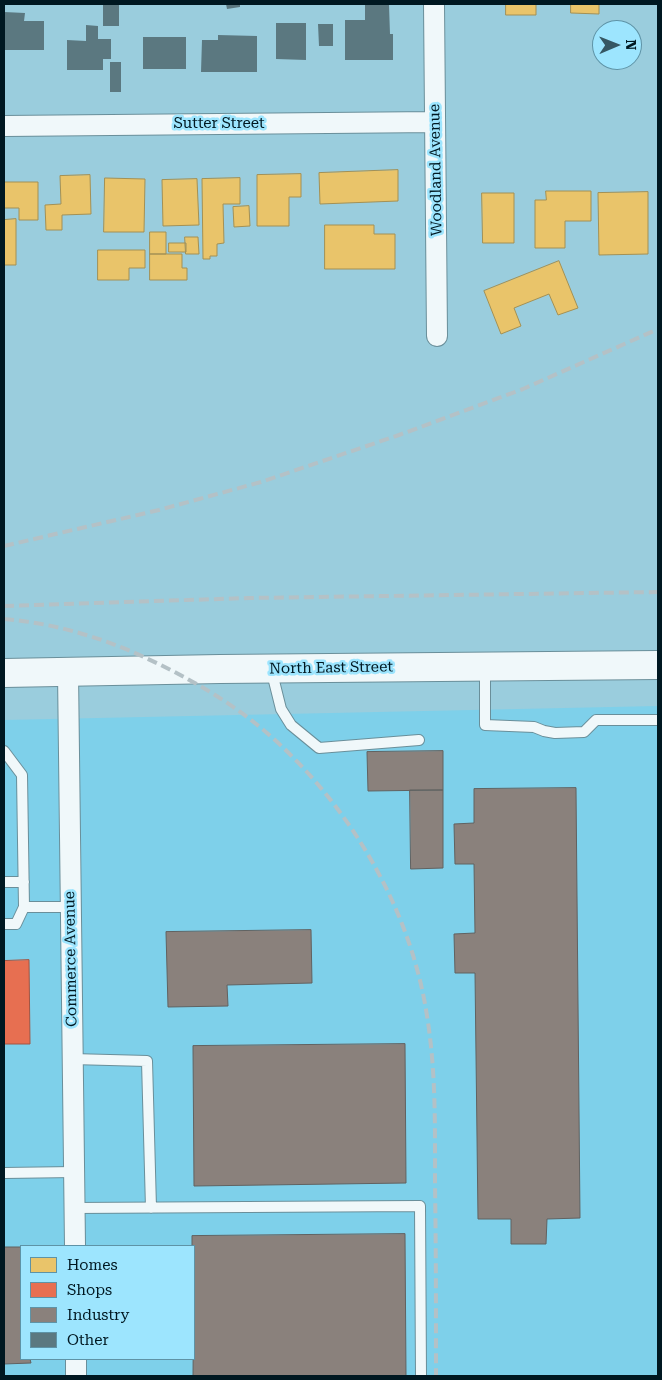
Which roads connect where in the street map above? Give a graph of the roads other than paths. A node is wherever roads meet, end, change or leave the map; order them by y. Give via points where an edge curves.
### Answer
1 (434, 4) edge
2 (435, 122) junction
3 (4, 126) edge
4 (437, 336) dead end
5 (658, 665) edge
6 (485, 666) junction
7 (271, 668) junction
8 (68, 672) junction
9 (4, 673) edge
10 (658, 675) edge
11 (658, 720) edge
12 (419, 740) dead end
13 (4, 751) edge
14 (4, 882) edge
15 (24, 882) junction
16 (24, 906) junction
17 (71, 907) junction
18 (4, 924) edge
19 (72, 1059) junction
20 (74, 1172) junction
21 (4, 1173) edge
22 (74, 1208) junction
23 (151, 1208) junction
24 (75, 1245) edge
25 (76, 1360) edge
26 (76, 1376) edge
27 (421, 1376) edge

1 - 2 street, Woodland Avenue
2 - 3 street, Sutter Street
2 - 4 street, Woodland Avenue
5 - 6 main road, North East Street
5 - 10 lane
6 - 7 main road, North East Street
6 - 11 lane via 486,725 534,727 555,733 584,732 596,720
7 - 8 main road, North East Street
7 - 12 lane via 281,709 291,725 319,748
8 - 9 main road, North East Street
8 - 17 street, Commerce Avenue
13 - 15 lane via 22,775
14 - 15 lane
15 - 16 lane
16 - 17 lane
16 - 18 lane via 16,924
17 - 19 street, Commerce Avenue
19 - 20 street, Commerce Avenue
19 - 23 lane via 147,1061
20 - 21 lane
20 - 22 street, Commerce Avenue
22 - 23 lane
22 - 24 street, Commerce Avenue
23 - 27 lane via 420,1206
25 - 26 street

